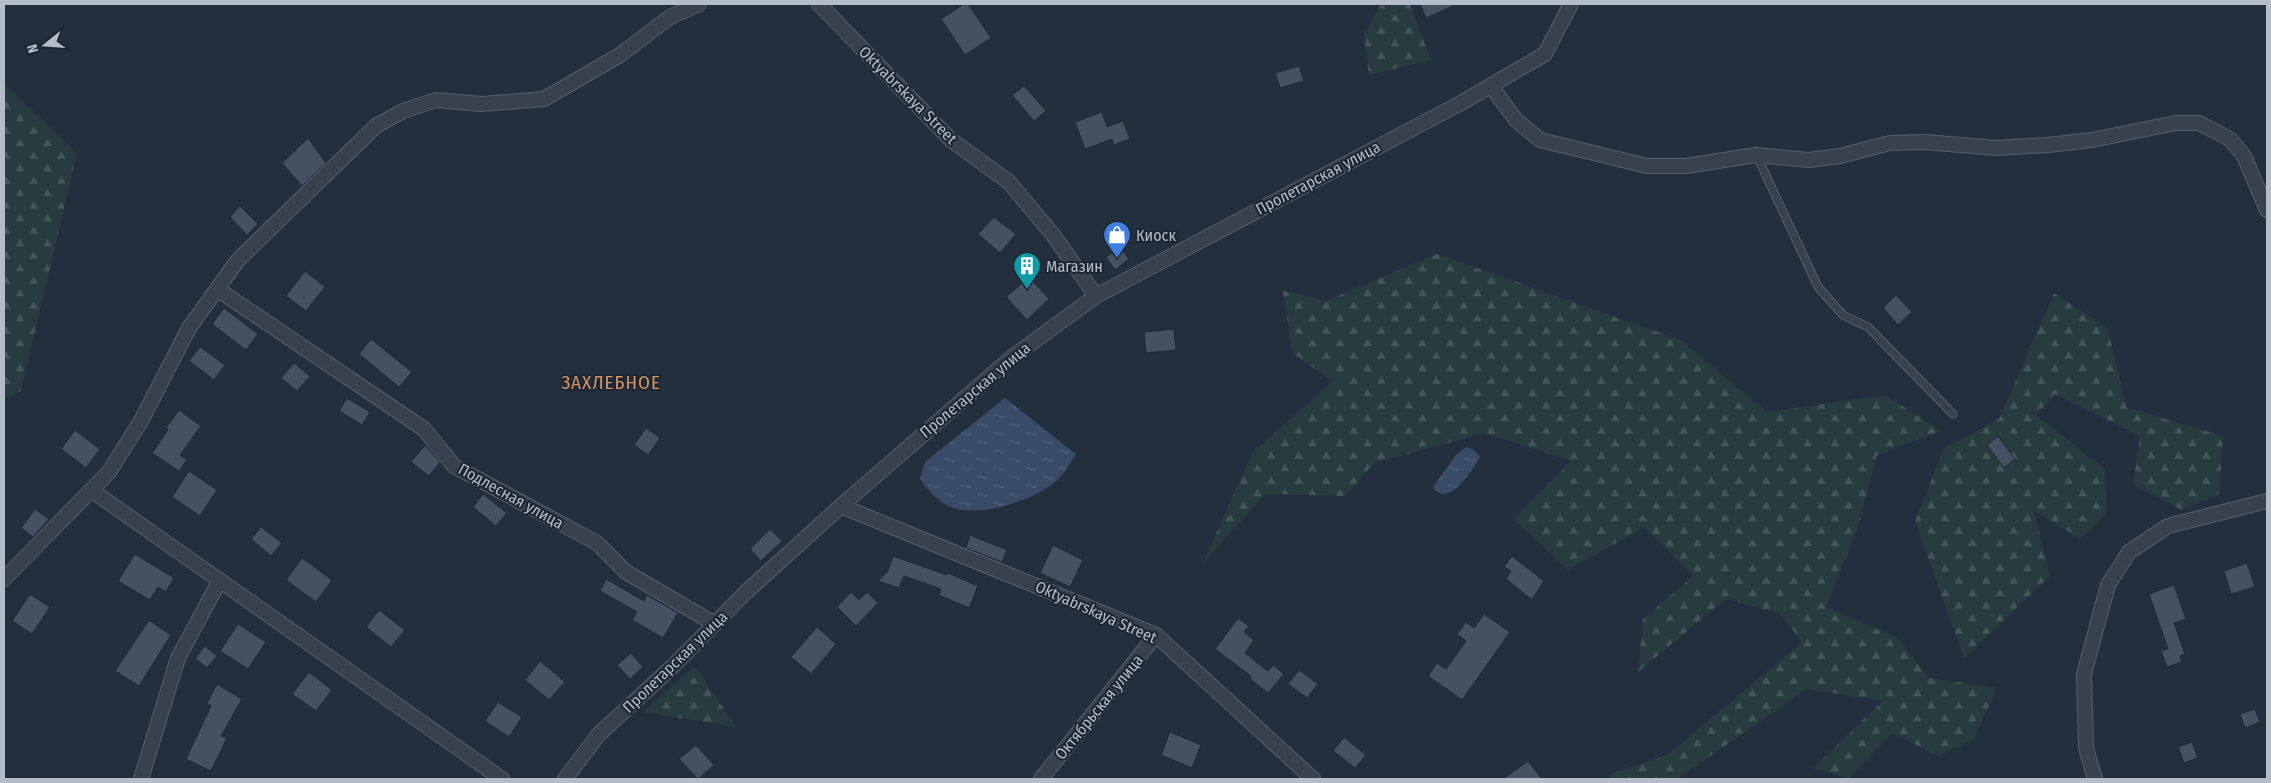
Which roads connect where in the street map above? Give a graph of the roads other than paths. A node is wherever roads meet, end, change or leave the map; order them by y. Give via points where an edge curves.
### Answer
1 (699, 4) edge
2 (819, 4) edge
3 (1571, 4) edge
4 (1490, 86) junction
5 (1756, 155) junction
6 (2267, 210) edge
7 (217, 289) junction
8 (1096, 296) junction
9 (1953, 414) dead end
10 (91, 490) junction
11 (2267, 501) edge
12 (841, 506) junction
13 (4, 580) edge
14 (220, 580) junction
15 (715, 624) junction
16 (1156, 635) junction
17 (141, 779) edge
18 (502, 779) edge
19 (565, 779) edge
20 (1041, 779) edge
21 (1313, 779) edge
22 (2095, 779) edge

1 - 7 street via 670,17 620,55 544,100 482,104 436,100 403,111 376,126 238,260
2 - 8 street, Oktyabrskaya Street via 950,140 1009,182 1054,236
3 - 4 street, Пролетарская улица via 1545,54
4 - 5 street via 1516,120 1540,140 1647,166 1686,166
4 - 8 street, Пролетарская улица
5 - 6 street via 1809,160 1890,143 1925,142 1996,148 2048,145 2092,140 2176,123 2199,123 2230,139 2244,156
5 - 9 lane via 1818,288 1843,315 1868,326
7 - 10 street via 189,328 141,422 109,472
7 - 15 street, Подлесная улица via 424,429 454,466 597,543 626,572
8 - 12 street, Пролетарская улица via 1011,358
10 - 13 street
10 - 14 street
11 - 22 street via 2168,526 2129,552 2108,585 2084,674 2086,748
12 - 15 street, Пролетарская улица
12 - 16 street, Oktyabrskaya Street
14 - 17 street via 178,658
14 - 18 street
15 - 19 street, Пролетарская улица via 600,734
16 - 20 street, Октябрьская улица
16 - 21 street, Oktyabrskaya Street

